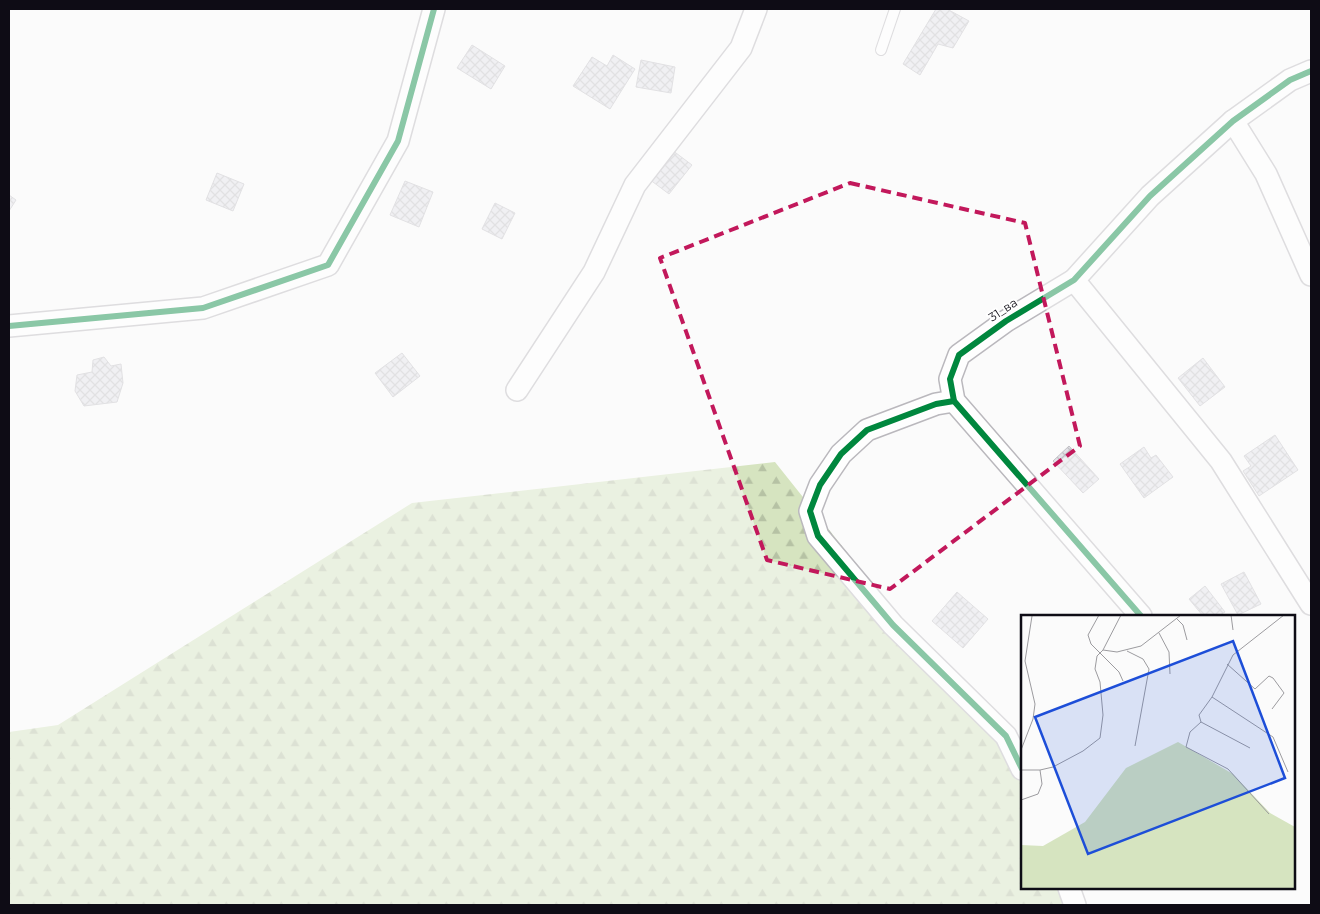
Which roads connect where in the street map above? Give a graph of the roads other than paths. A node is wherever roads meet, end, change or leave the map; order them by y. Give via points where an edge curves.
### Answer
1 (434, 9) edge
2 (756, 9) edge
3 (895, 9) edge
4 (881, 50) dead end
5 (1311, 71) edge
6 (1233, 121) junction
7 (1311, 274) edge
8 (1074, 280) junction
9 (9, 326) edge
10 (518, 390) dead end
11 (954, 401) junction
12 (1311, 604) edge
13 (1140, 615) edge
14 (1021, 767) edge
15 (1068, 889) edge
16 (1076, 905) edge

1 - 9 street via 398,141 328,264 203,308
2 - 10 street via 741,48 636,185 594,272
3 - 4 lane
5 - 6 street, 31_ва via 1290,80
6 - 7 street via 1266,174
6 - 8 street, 31_ва via 1150,196
8 - 11 street, 31_ва via 1006,321 959,355 950,379
8 - 12 street via 1221,461
11 - 13 street
11 - 14 street via 936,404 867,430 841,454 820,485 810,511 818,536 893,625 1006,736
15 - 16 street

